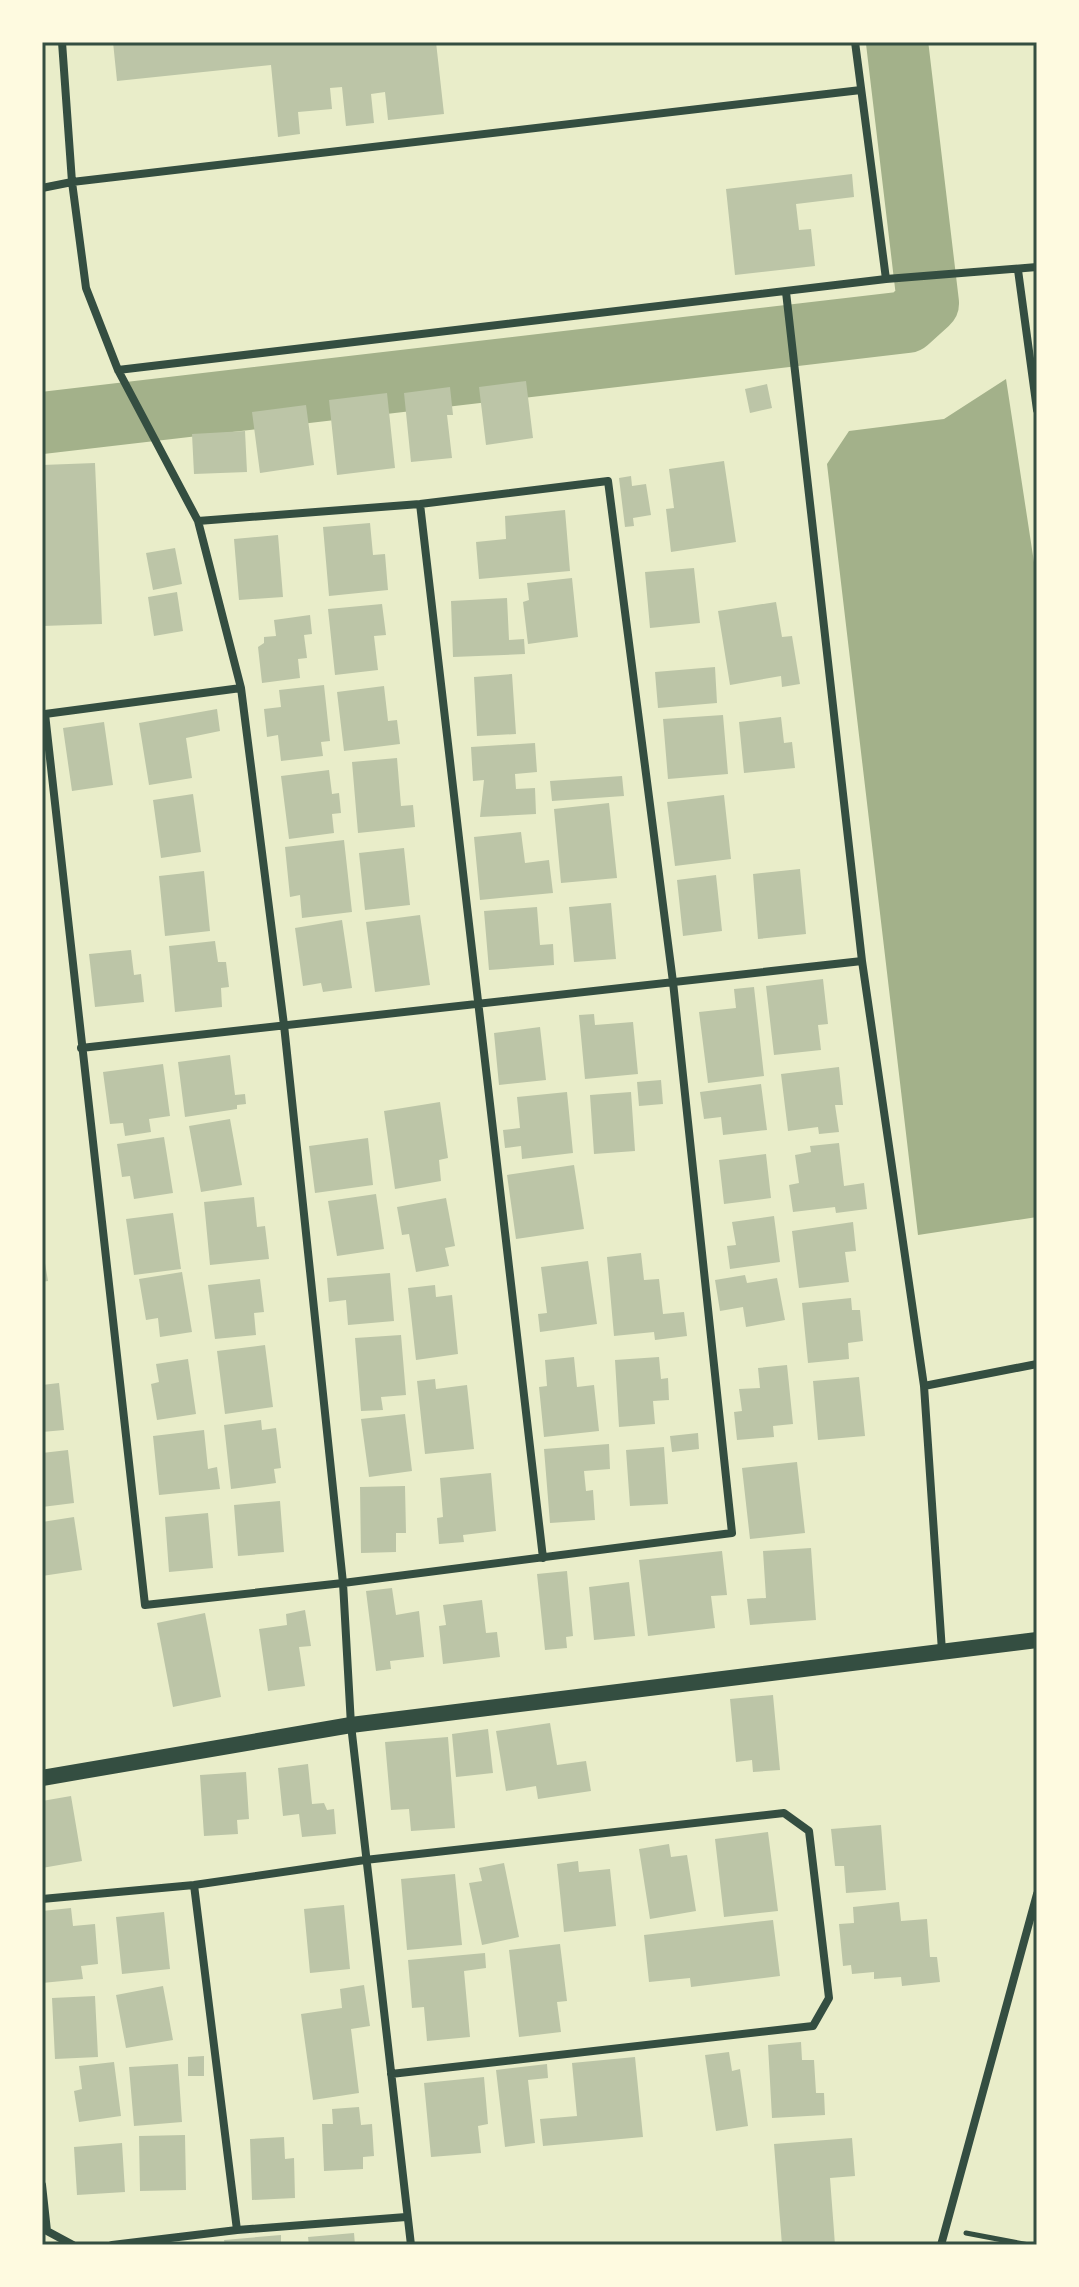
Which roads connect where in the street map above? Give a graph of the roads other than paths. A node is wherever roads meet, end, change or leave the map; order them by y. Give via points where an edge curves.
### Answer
1 (62, 42) edge
2 (855, 42) edge
3 (861, 90) junction
4 (72, 182) junction
5 (42, 188) edge
6 (1037, 267) edge
7 (1018, 270) junction
8 (886, 279) junction
9 (786, 292) junction
10 (118, 370) junction
11 (1037, 410) edge
12 (420, 504) junction
13 (198, 521) junction
14 (241, 688) junction
15 (862, 961) junction
16 (673, 982) junction
17 (478, 1004) junction
18 (284, 1025) junction
19 (81, 1048) junction
20 (1037, 1364) edge
21 (924, 1386) junction
22 (543, 1558) junction
23 (343, 1583) junction
24 (1037, 1640) edge
25 (942, 1652) junction
26 (351, 1725) junction
27 (42, 1778) edge
28 (365, 1860) junction
29 (194, 1885) junction
30 (1037, 1894) edge
31 (42, 1899) edge
32 (391, 2074) junction
33 (42, 2185) edge
34 (406, 2217) junction
35 (237, 2230) junction
36 (73, 2245) edge
37 (112, 2245) edge
38 (411, 2245) edge
39 (941, 2245) edge

1 - 4 street
2 - 3 street
3 - 4 street
3 - 8 street
4 - 5 street
4 - 10 street via 86,288
6 - 7 street
7 - 8 street
7 - 11 street
8 - 9 street
9 - 10 street
9 - 15 street
10 - 13 street
12 - 13 street
12 - 16 street via 608,481
12 - 17 street
13 - 14 street
14 - 18 street
14 - 19 street via 45,714
15 - 16 street
15 - 21 street
16 - 17 street
16 - 22 street via 732,1533
17 - 18 street
17 - 22 street
18 - 19 street
18 - 23 street
19 - 23 street via 145,1605
20 - 21 street
21 - 25 street
22 - 23 street
23 - 26 street
24 - 25 main road
25 - 26 main road
26 - 27 main road
26 - 28 street
28 - 29 street
28 - 32 street
28 - 32 street via 784,1813 809,1831 829,1998 813,2026
29 - 31 street
29 - 35 street
30 - 39 street
32 - 34 street
33 - 36 street via 47,2231
34 - 35 street
34 - 38 street
35 - 37 street

